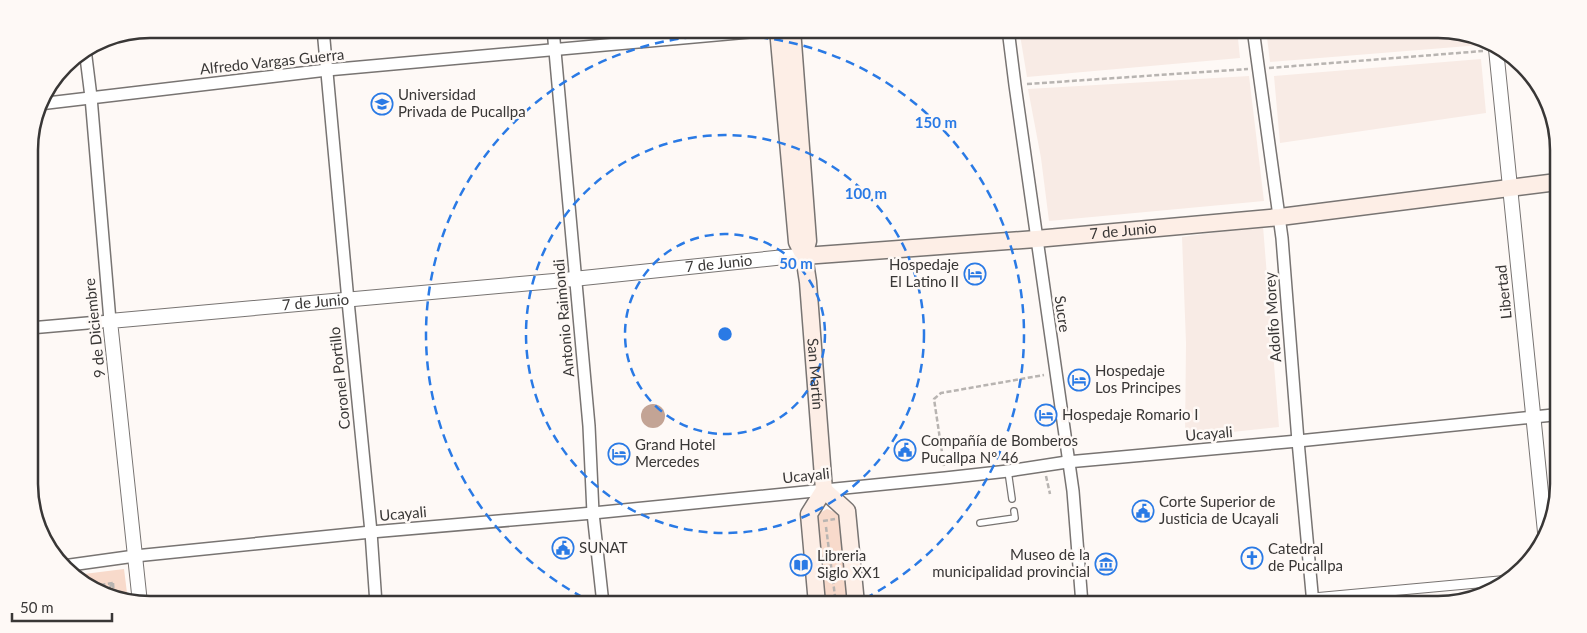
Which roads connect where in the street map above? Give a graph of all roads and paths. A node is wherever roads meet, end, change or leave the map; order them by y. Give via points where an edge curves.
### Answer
1 (324, 38) edge
2 (554, 38) edge
3 (681, 38) edge
4 (785, 38) edge
5 (1009, 38) edge
6 (1254, 38) edge
7 (555, 49) junction
8 (1496, 54) edge
9 (86, 57) edge
10 (327, 70) junction
11 (91, 97) junction
12 (47, 103) edge
13 (1550, 183) edge
14 (1510, 187) junction
15 (1280, 217) junction
16 (1036, 239) junction
17 (804, 256) junction
18 (576, 279) junction
19 (348, 300) junction
20 (110, 321) junction
21 (38, 327) edge
22 (1056, 373) junction
23 (1550, 415) edge
24 (1533, 418) junction
25 (1298, 441) junction
26 (1067, 462) junction
27 (1044, 465) junction
28 (1008, 471) junction
29 (945, 478) junction
30 (824, 490) junction
31 (1050, 494) dead end
32 (1012, 499) dead end
33 (1014, 511) dead end
34 (593, 513) junction
35 (848, 516) junction
36 (825, 520) junction
37 (1544, 520) edge
38 (980, 523) dead end
39 (809, 526) junction
40 (371, 532) junction
41 (135, 556) junction
42 (73, 565) edge
43 (1492, 582) edge
44 (112, 583) junction
45 (101, 585) edge
46 (109, 588) edge
47 (113, 590) edge
48 (139, 595) edge
49 (816, 595) edge
50 (835, 595) edge
51 (855, 595) edge
52 (1082, 595) edge
53 (1312, 595) edge
54 (1369, 595) edge
55 (375, 596) edge
56 (602, 596) edge

1 - 10 street, Coronel Portillo
2 - 7 street, Antonio Raimondi
3 - 7 street, Alfredo Vargas Guerra
4 - 17 main road, San Martín via 796,242
5 - 16 street, Sucre
6 - 15 street, Adolfo Morey
7 - 10 street, Alfredo Vargas Guerra
7 - 18 street, Antonio Raimondi
8 - 14 street, Libertad
9 - 11 street, 9 de Diciembre
10 - 11 street, Alfredo Vargas Guerra
10 - 19 street, Coronel Portillo
11 - 12 street, Alfredo Vargas Guerra
11 - 20 street, 9 de Diciembre
13 - 14 main road, 7 de Junio
14 - 15 main road, 7 de Junio
14 - 24 street, Libertad
15 - 16 main road, 7 de Junio
15 - 25 street, Adolfo Morey
16 - 17 main road, 7 de Junio
16 - 22 street, Sucre
17 - 18 street, 7 de Junio
17 - 30 main road, San Martín
18 - 19 street, 7 de Junio
18 - 34 street, Antonio Raimondi
19 - 20 street, 7 de Junio
19 - 40 street, Coronel Portillo
20 - 21 street, 7 de Junio
20 - 41 street, 9 de Diciembre
22 - 26 street, Sucre
22 - 29 path via 941,393 934,399
23 - 24 street, Ucayali
24 - 25 street, Ucayali
24 - 37 street, Libertad
25 - 26 street, Ucayali
25 - 53 street, Adolfo Morey
26 - 27 street, Ucayali
26 - 52 street, Sucre via 1083,568
27 - 28 street, Ucayali
27 - 31 path
28 - 29 street, Ucayali
28 - 32 lane
29 - 30 street, Ucayali
30 - 34 street, Ucayali
30 - 35 main road via 847,511
30 - 39 main road via 809,514
33 - 38 lane via 1015,518
34 - 40 street, Ucayali
34 - 56 street, Antonio Raimondi
35 - 36 path
35 - 51 main road
36 - 39 path
36 - 50 path
39 - 49 main road
40 - 41 street, Ucayali
40 - 55 street, Coronel Portillo
41 - 42 street, Ucayali
41 - 48 street, 9 de Diciembre
43 - 54 street
44 - 45 path
44 - 46 path
44 - 47 path

